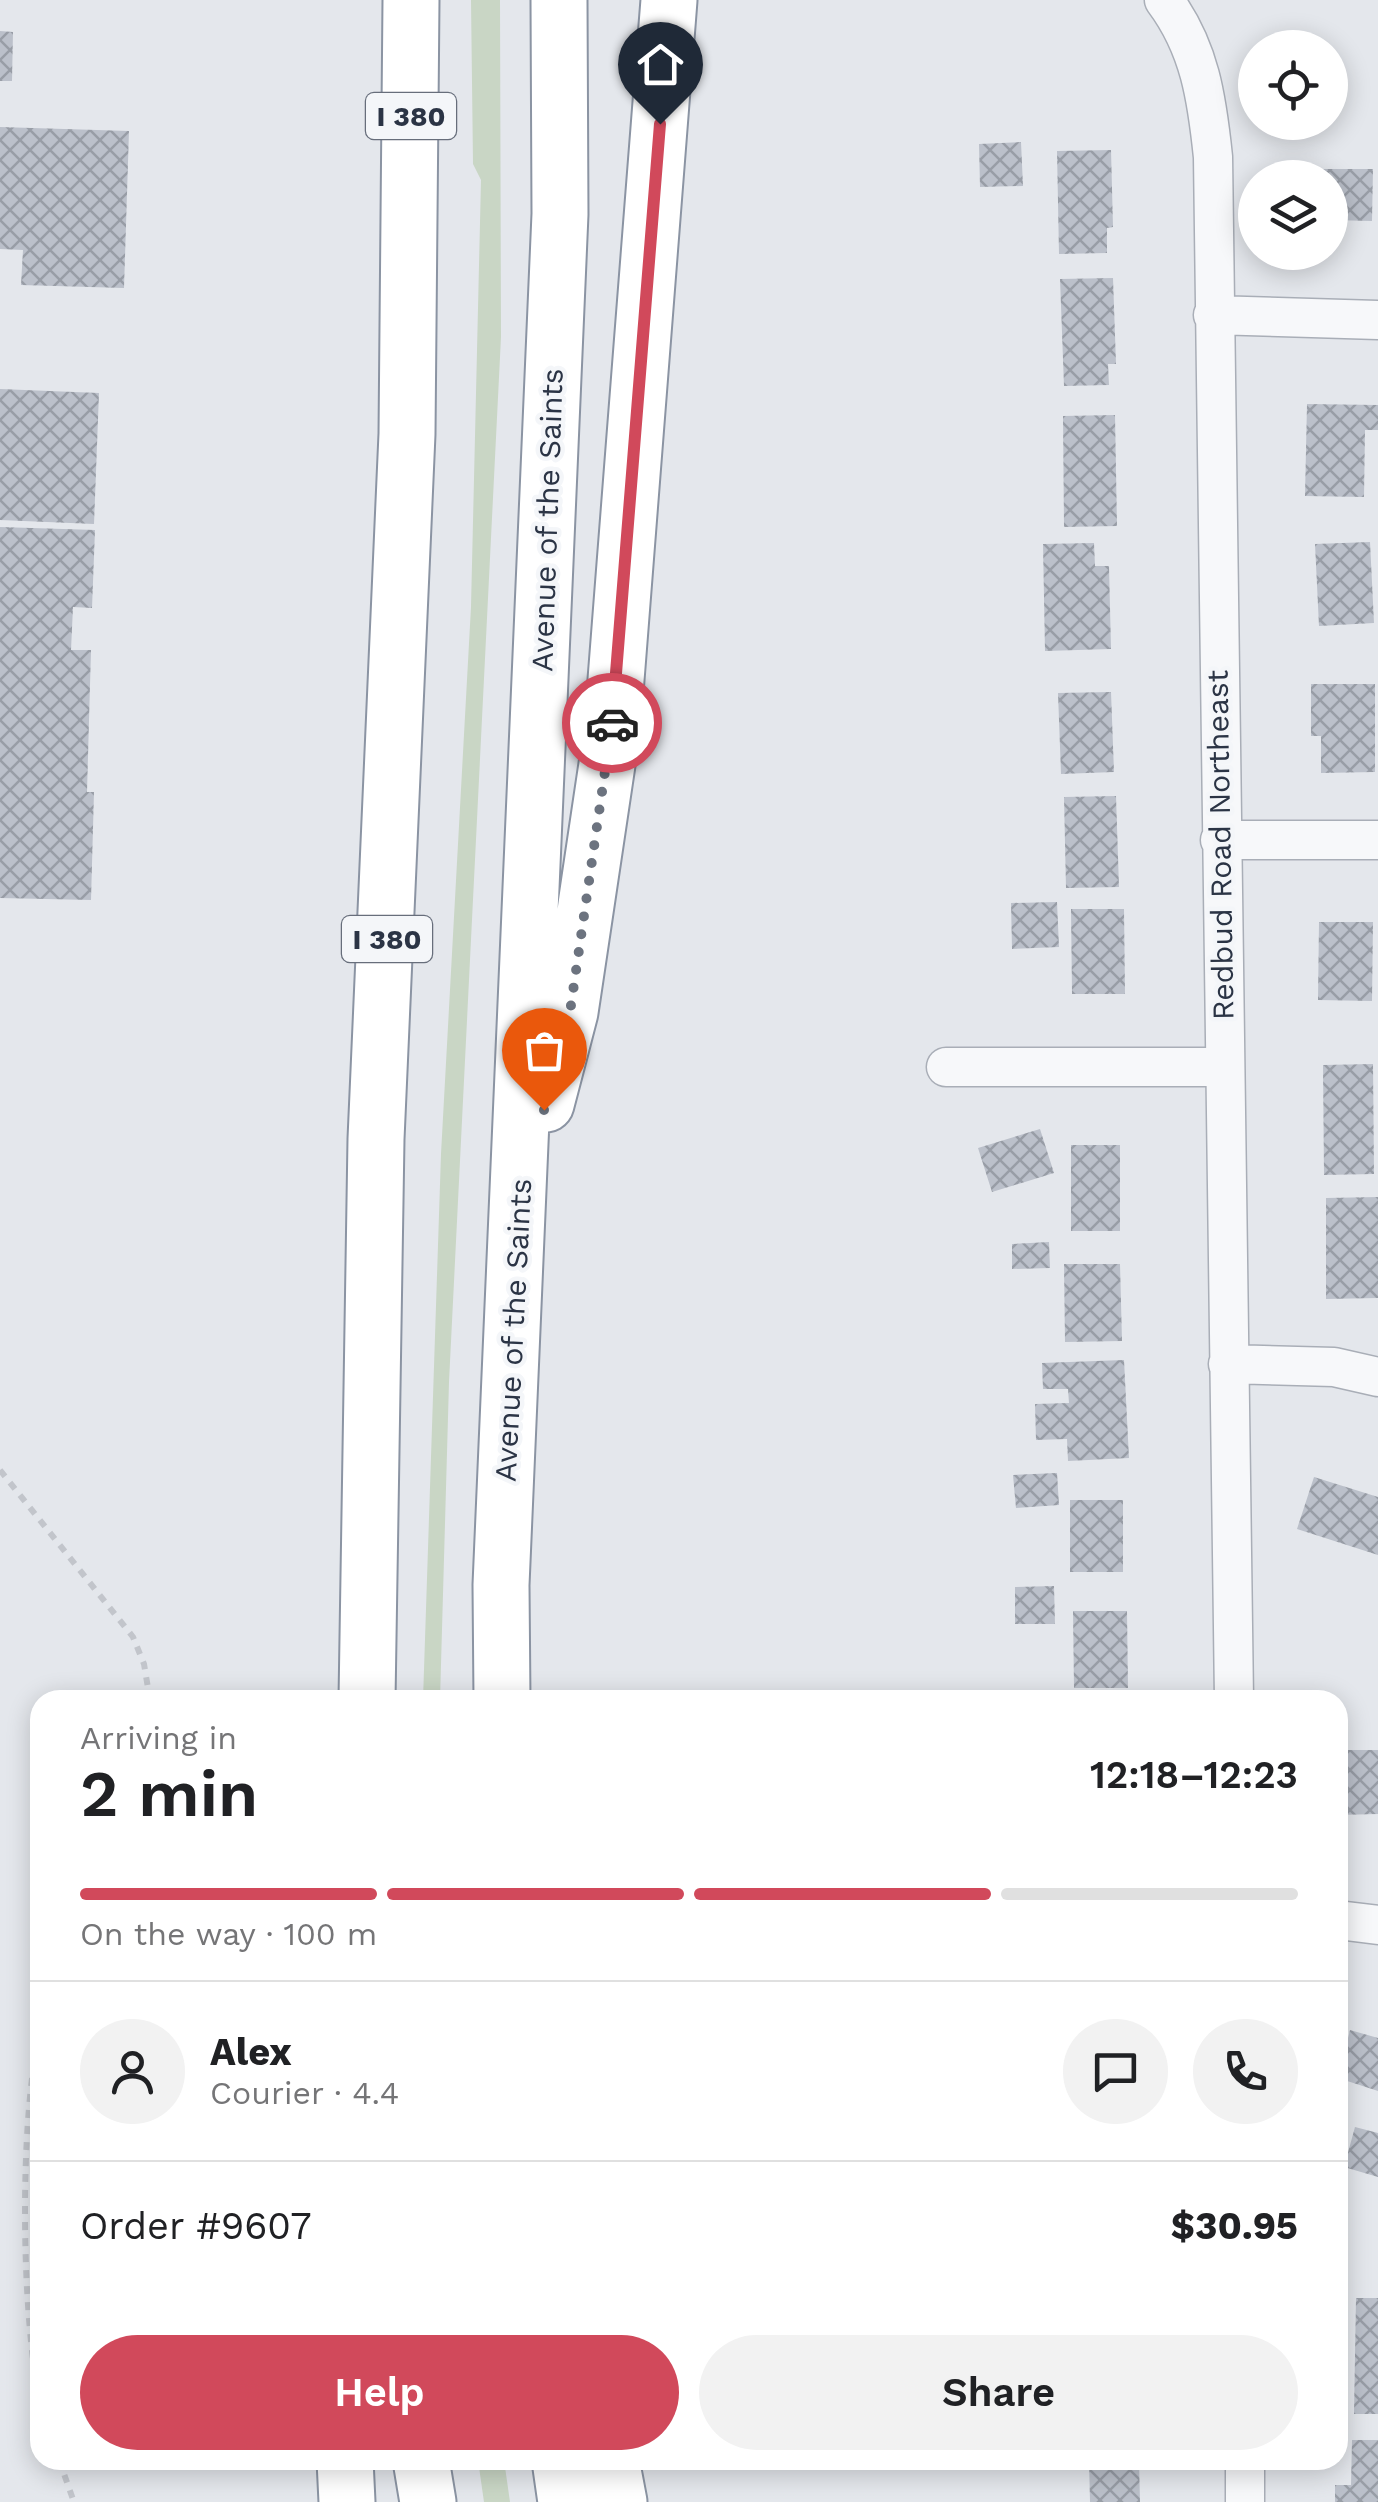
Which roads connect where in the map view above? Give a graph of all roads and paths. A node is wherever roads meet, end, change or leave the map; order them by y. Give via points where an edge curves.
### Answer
1 (380, 0) edge
2 (412, 0) edge
3 (559, 0) edge
4 (669, 0) edge
5 (1164, 0) edge
6 (410, 233) junction
7 (1213, 315) junction
8 (1378, 320) edge
9 (1220, 840) junction
10 (1378, 840) edge
11 (946, 1068) dead end
12 (1223, 1068) junction
13 (519, 1209) junction
14 (1228, 1364) junction
15 (1378, 1378) edge
16 (0, 1470) edge
17 (366, 1644) junction
18 (148, 1690) edge
19 (358, 1690) edge
20 (367, 1690) edge
21 (502, 1690) edge
22 (1234, 1690) edge
23 (1348, 1921) edge
24 (1378, 1925) edge
25 (30, 2117) edge
26 (30, 2268) edge
27 (63, 2470) edge
28 (345, 2470) edge
29 (423, 2470) edge
30 (561, 2470) edge
31 (614, 2470) edge
32 (1244, 2470) edge
33 (74, 2502) edge
34 (347, 2502) edge
35 (428, 2502) edge
36 (566, 2502) edge
37 (619, 2502) edge
38 (1245, 2502) edge

1 - 6 highway
2 - 6 highway, I 380
3 - 13 highway, Avenue of the Saints via 560,214
4 - 13 highway via 612,731 570,1012
5 - 7 street, Redbud Road Northeast via 1186,29 1206,89
6 - 17 highway, I 380 via 402,644 376,1139
7 - 8 street
7 - 9 street, Redbud Road Northeast
9 - 10 street
9 - 12 street, Redbud Road Northeast
11 - 12 street
12 - 14 street, Redbud Road Northeast
13 - 21 highway, Avenue of the Saints
14 - 15 street via 1334,1366
14 - 22 street, Redbud Road Northeast
16 - 18 path via 132,1636
17 - 19 highway
17 - 20 highway, I 380
23 - 24 street
25 - 26 path
27 - 33 path
28 - 34 highway
29 - 35 highway
30 - 36 highway
31 - 37 highway
32 - 38 street

